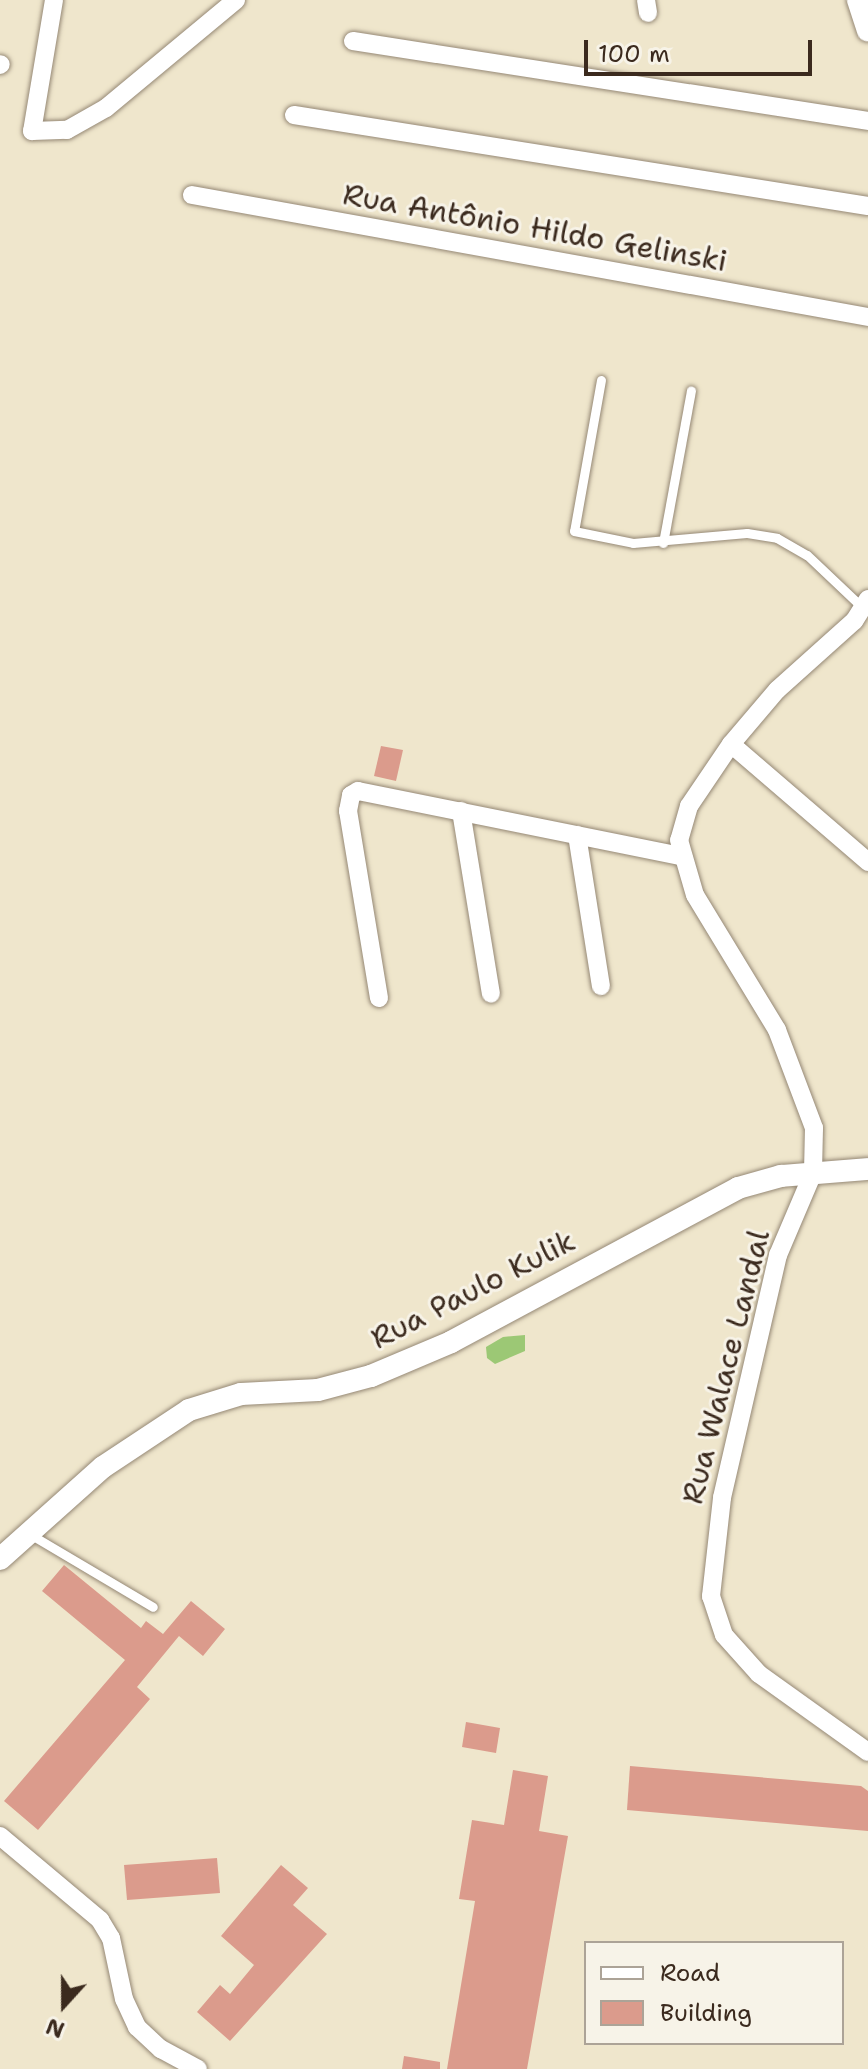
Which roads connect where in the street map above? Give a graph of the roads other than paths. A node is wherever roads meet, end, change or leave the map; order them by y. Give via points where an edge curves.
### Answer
1 (54, 0) edge
2 (236, 0) edge
3 (858, 0) edge
4 (868, 30) edge
5 (353, 41) dead end
6 (294, 115) dead end
7 (868, 121) edge
8 (192, 195) dead end
9 (868, 206) edge
10 (868, 317) edge
11 (601, 380) dead end
12 (691, 391) dead end
13 (663, 543) junction
14 (865, 604) edge
15 (731, 744) junction
16 (461, 811) junction
17 (577, 835) junction
18 (680, 856) junction
19 (868, 862) edge
20 (601, 986) dead end
21 (491, 994) dead end
22 (379, 998) dead end
23 (868, 1169) edge
24 (813, 1173) junction
25 (25, 1531) junction
26 (0, 1559) edge
27 (153, 1607) dead end
28 (868, 1752) edge
29 (0, 1836) edge
30 (198, 2069) edge

1 - 2 street via 32,131 67,130 106,108
3 - 4 street
5 - 7 street
6 - 9 street
8 - 10 street, Rua Antônio Hildo Gelinski
11 - 13 lane via 574,531
12 - 13 lane
13 - 14 lane via 747,533 777,538 807,555
14 - 15 street
15 - 18 street via 689,806
15 - 19 street
16 - 17 street
16 - 21 street
16 - 22 street via 365,791 351,795 347,803
17 - 18 street
17 - 20 street
18 - 24 street, Rua Walace Landal via 708,921 762,1003 788,1054 814,1128
23 - 24 street, Rua Paulo Kulik
24 - 25 street, Rua Paulo Kulik via 760,1180 708,1202 406,1363 339,1386 241,1394 189,1410 119,1455
24 - 28 street, Rua Walace Landal via 778,1255 716,1527 711,1596 724,1635 759,1674
25 - 26 street, Rua Paulo Kulik
25 - 27 lane
29 - 30 street via 100,1920 111,1938 124,1999 137,2027 161,2049

